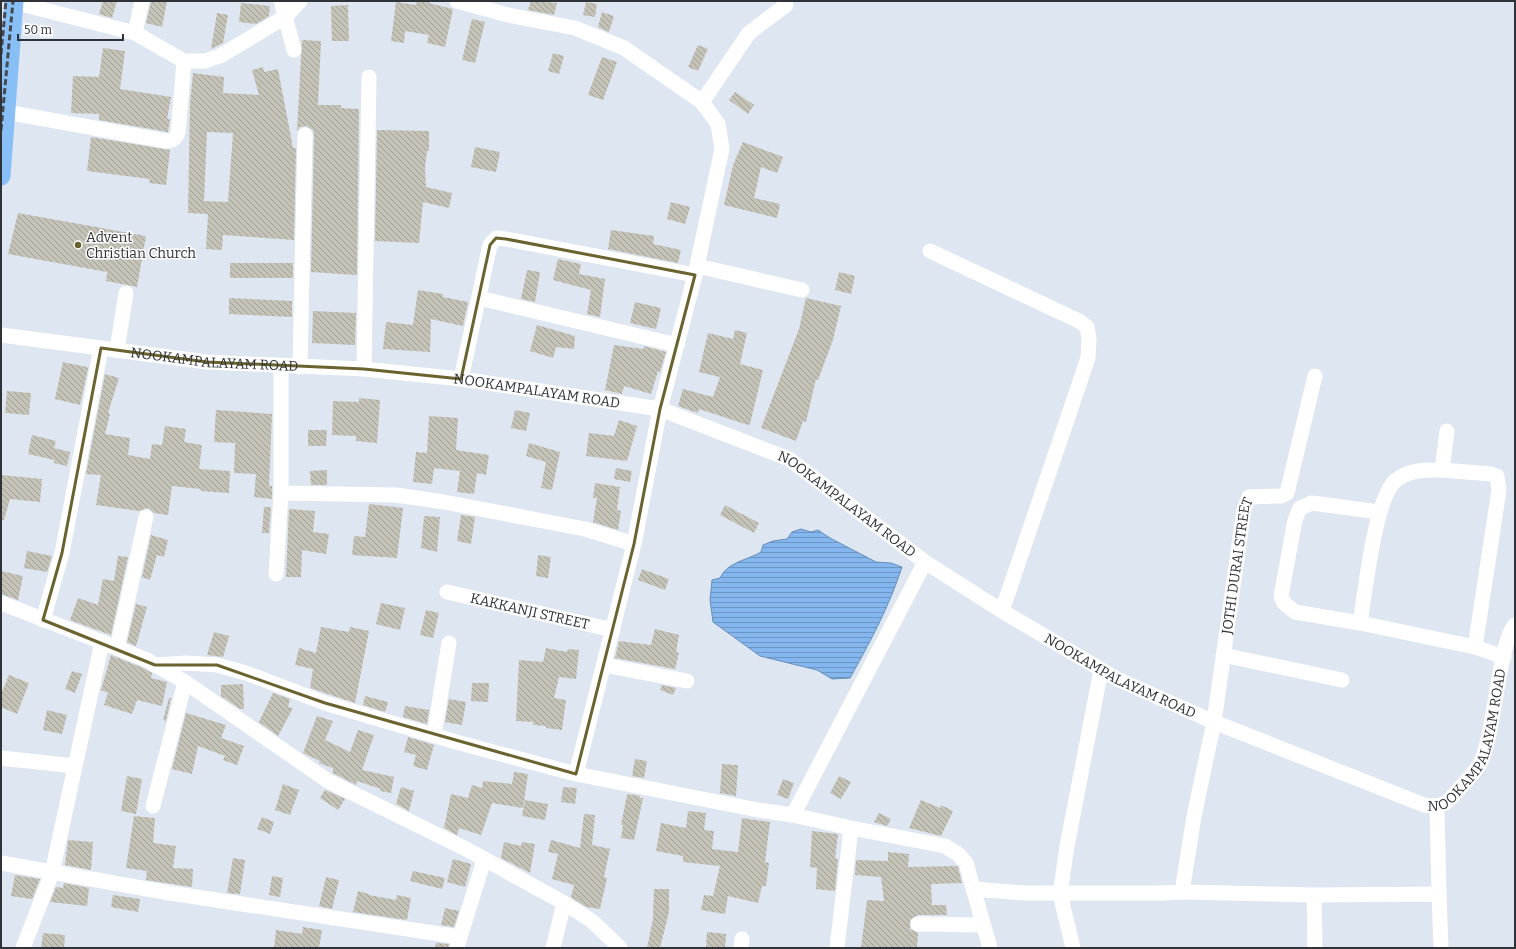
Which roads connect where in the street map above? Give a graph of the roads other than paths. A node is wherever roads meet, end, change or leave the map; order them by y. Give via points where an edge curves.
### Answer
1 (142, 1) edge
2 (281, 1) edge
3 (300, 1) edge
4 (457, 1) edge
5 (14, 2) edge
6 (786, 5) dead end
7 (285, 16) junction
8 (135, 33) junction
9 (294, 50) dead end
10 (184, 61) junction
11 (369, 77) dead end
12 (702, 102) junction
13 (6, 112) junction
14 (305, 135) dead end
15 (1, 176) edge
16 (930, 251) dead end
17 (696, 271) junction
18 (802, 290) dead end
19 (126, 293) dead end
20 (479, 298) junction
21 (1, 335) edge
22 (677, 345) junction
23 (101, 348) junction
24 (117, 350) junction
25 (282, 366) junction
26 (300, 367) junction
27 (364, 369) junction
28 (1315, 376) dead end
29 (461, 379) junction
30 (660, 409) junction
31 (1447, 431) dead end
32 (1442, 470) junction
33 (281, 492) junction
34 (1378, 512) junction
35 (146, 516) dead end
36 (634, 544) junction
37 (925, 562) junction
38 (276, 574) dead end
39 (447, 592) dead end
40 (1, 602) edge
41 (1002, 611) junction
42 (43, 620) junction
43 (1360, 623) junction
44 (1515, 625) edge
45 (613, 630) junction
46 (102, 642) junction
47 (449, 643) dead end
48 (1475, 647) junction
49 (118, 648) junction
50 (1223, 656) junction
51 (1504, 657) junction
52 (155, 665) junction
53 (604, 665) junction
54 (1101, 670) junction
55 (1342, 680) dead end
56 (687, 681) dead end
57 (185, 682) junction
58 (1214, 722) junction
59 (434, 735) junction
60 (1, 758) edge
61 (74, 766) junction
62 (576, 774) junction
63 (153, 806) dead end
64 (1438, 807) junction
65 (793, 815) junction
66 (851, 828) junction
67 (484, 860) junction
68 (1, 863) edge
69 (52, 873) junction
70 (973, 889) junction
71 (1182, 892) junction
72 (1060, 894) junction
73 (1439, 894) junction
74 (1314, 895) junction
75 (564, 903) junction
76 (918, 924) dead end
77 (983, 925) junction
78 (458, 942) edge
79 (23, 948) edge
80 (553, 948) edge
81 (620, 948) edge
82 (837, 948) edge
83 (990, 948) edge
84 (1073, 948) edge
85 (1315, 948) edge
86 (1442, 948) edge

1 - 8 street
2 - 7 street
3 - 7 street
4 - 12 street via 508,15 575,28 624,48
5 - 8 street
5 - 13 main road
6 - 12 street via 749,33
7 - 9 street
7 - 10 street via 220,56 205,61
8 - 10 street
10 - 13 street via 178,133 172,141
11 - 27 street
12 - 17 street via 718,124 722,149
13 - 15 main road
14 - 26 street
16 - 41 street via 1087,327 1088,358
17 - 18 street
17 - 20 street via 496,238 490,244
17 - 22 street
19 - 24 street
20 - 22 street
20 - 29 street
21 - 23 street, NOOKAMPALAYAM ROAD
22 - 30 street
23 - 24 street, NOOKAMPALAYAM ROAD
23 - 42 street via 62,552
24 - 25 street, NOOKAMPALAYAM ROAD via 207,362
25 - 26 street, NOOKAMPALAYAM ROAD
25 - 33 street
26 - 27 street, NOOKAMPALAYAM ROAD
27 - 29 street, NOOKAMPALAYAM ROAD
28 - 50 street, JOTHI DURAI STREET via 1287,493 1281,496 1254,496 1246,501
29 - 30 street, NOOKAMPALAYAM ROAD
30 - 36 street
30 - 37 street, NOOKAMPALAYAM ROAD via 789,459
31 - 32 street
32 - 34 street via 1417,470 1404,475 1394,482
32 - 48 street via 1491,474 1497,476 1498,481 1499,490
33 - 36 street via 396,495 444,502 585,529
33 - 38 street
34 - 43 street
34 - 43 street via 1312,503 1300,508 1295,520 1281,596 1284,603 1295,612
35 - 49 street
36 - 45 street
37 - 41 street, NOOKAMPALAYAM ROAD
37 - 65 street
39 - 45 street, KAKKANJI STREET
40 - 42 street
41 - 54 street, NOOKAMPALAYAM ROAD
42 - 46 street
43 - 48 street
44 - 51 street, NOOKAMPALAYAM ROAD via 1511,628
45 - 53 street
46 - 49 street
46 - 61 street
47 - 59 street
48 - 51 street
49 - 52 street
50 - 55 street
50 - 58 street, JOTHI DURAI STREET
51 - 64 street, NOOKAMPALAYAM ROAD via 1483,757 1477,769 1448,802
52 - 57 street
52 - 59 street via 217,665 246,673 325,703
53 - 56 street
53 - 62 street
54 - 58 street, NOOKAMPALAYAM ROAD
54 - 72 street via 1068,838
57 - 63 street
57 - 67 street via 328,781
58 - 64 street, NOOKAMPALAYAM ROAD via 1424,805
58 - 71 street, JOTHI DURAI STREET via 1194,816
59 - 62 street
60 - 61 street
61 - 69 street
62 - 65 street
64 - 73 street
65 - 66 street
66 - 70 street via 945,846 966,863
66 - 82 street
67 - 75 street
67 - 78 street
68 - 69 street
69 - 78 street
69 - 79 street
70 - 72 street
70 - 77 street
71 - 72 street
71 - 74 street
72 - 84 street
73 - 74 street
73 - 86 street
74 - 85 street
75 - 80 street
75 - 81 street via 592,921
76 - 77 street
77 - 83 street

